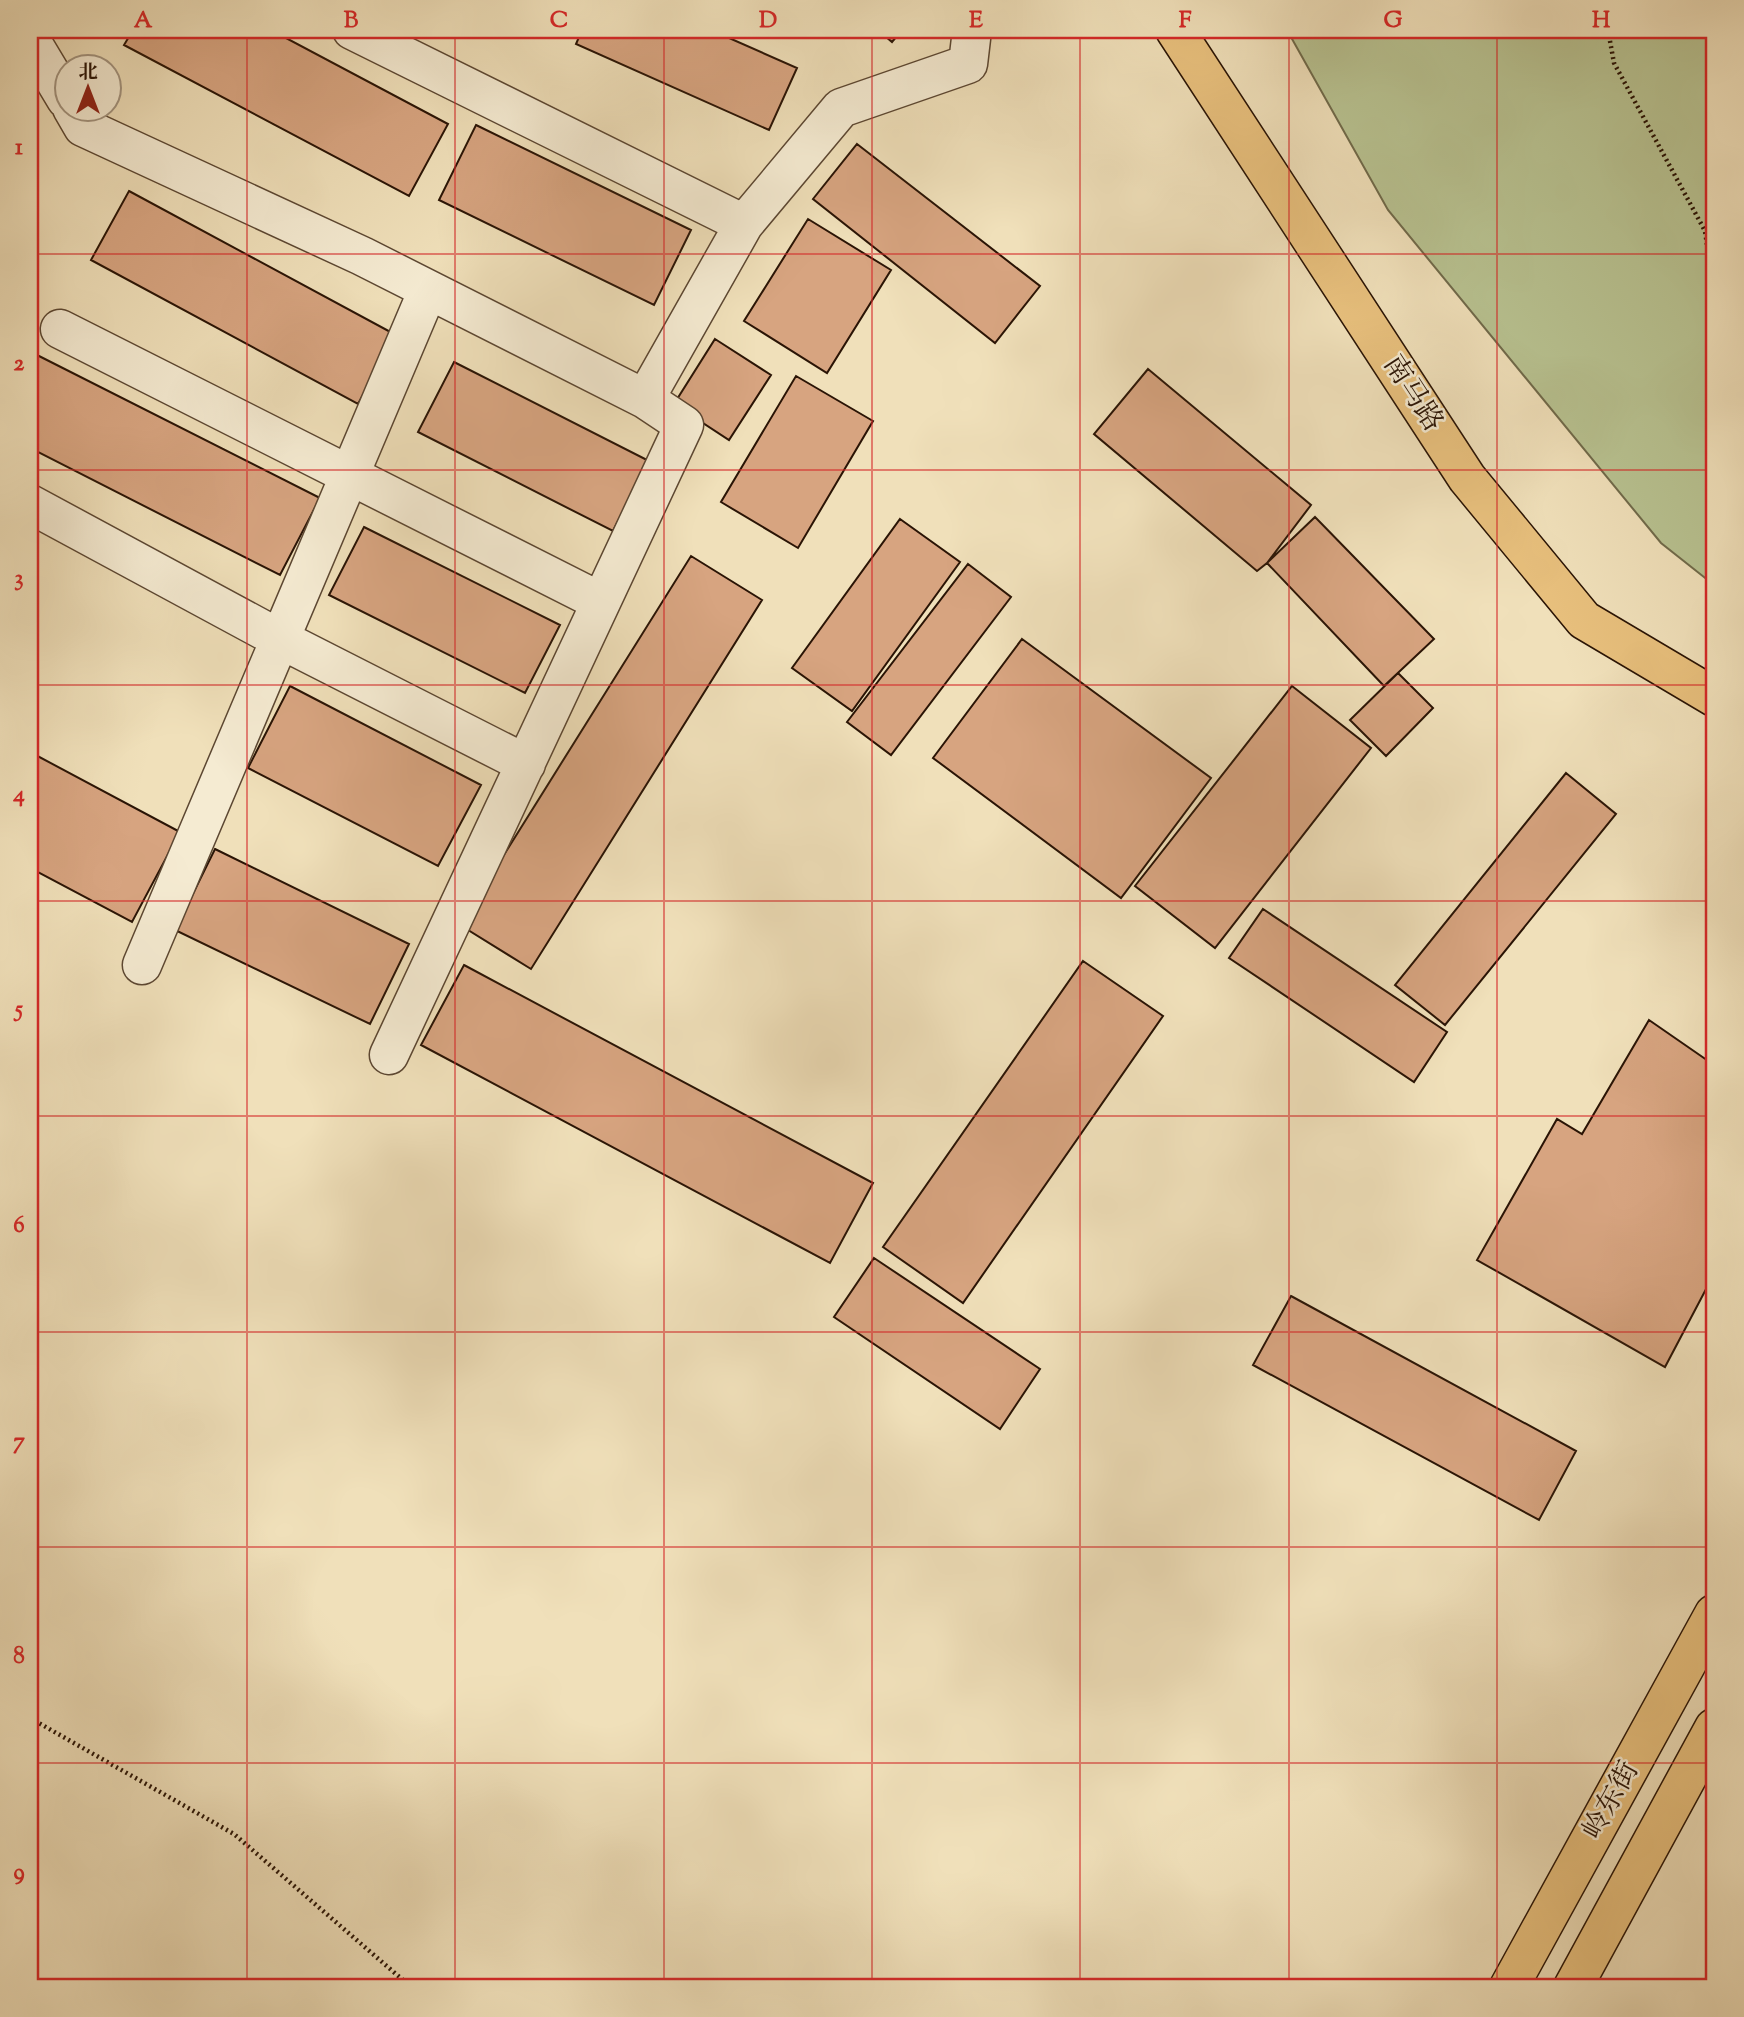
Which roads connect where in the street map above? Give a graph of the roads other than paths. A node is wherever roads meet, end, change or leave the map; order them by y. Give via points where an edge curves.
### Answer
1 (352, 30) edge
2 (972, 30) edge
3 (1175, 30) edge
4 (30, 39) edge
5 (52, 76) edge
6 (80, 122) edge
7 (744, 224) junction
8 (428, 290) junction
9 (60, 329) dead end
10 (645, 400) junction
11 (348, 476) junction
12 (30, 504) edge
13 (601, 602) junction
14 (280, 639) junction
15 (1714, 697) edge
16 (526, 764) junction
17 (142, 965) dead end
18 (390, 1055) dead end
19 (1714, 1614) edge
20 (1714, 1728) edge
21 (1509, 1987) edge
22 (1573, 1987) edge

1 - 7 street
2 - 7 street via 968,64 841,108
3 - 15 main road, 南马路 via 1467,478 1584,620
4 - 5 street
6 - 8 street
7 - 10 street
8 - 10 street
8 - 11 street
9 - 11 street
10 - 13 street via 684,425
11 - 13 street
11 - 14 street
12 - 14 street
13 - 16 street
14 - 16 street
14 - 17 street
16 - 18 street
19 - 21 main road, 岭东街
20 - 22 main road, 岭东街

